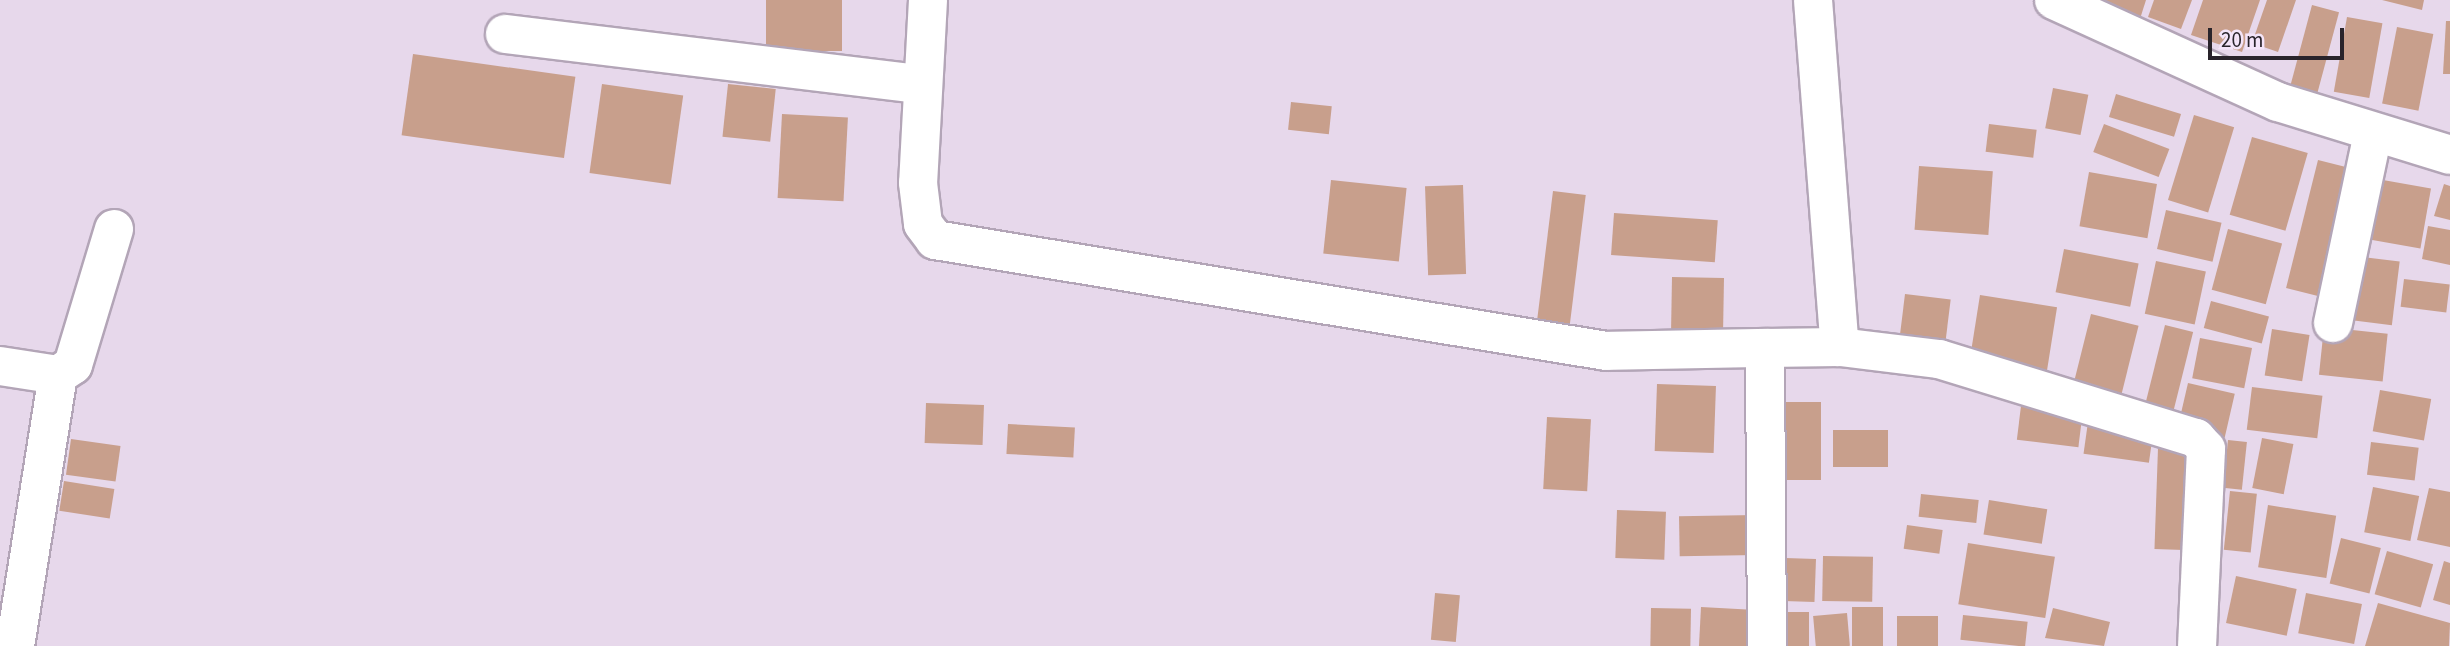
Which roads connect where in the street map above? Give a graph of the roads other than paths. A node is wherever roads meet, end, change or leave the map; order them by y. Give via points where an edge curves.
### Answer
1 (928, 0) edge
2 (1814, 0) edge
3 (2054, 0) edge
4 (505, 34) dead end
5 (919, 84) junction
6 (2373, 133) junction
7 (2450, 155) edge
8 (114, 229) dead end
9 (2333, 323) dead end
10 (1840, 347) junction
11 (1765, 348) junction
12 (0, 366) edge
13 (58, 375) junction
14 (15, 646) edge
15 (1766, 646) edge
16 (2197, 646) edge

1 - 5 street
2 - 10 street
3 - 6 street via 2278,102
4 - 5 street
5 - 11 street via 918,183 923,224 935,240 1606,351
6 - 7 street
6 - 9 street
8 - 13 street via 73,366
10 - 11 street
10 - 16 street via 1939,359 2196,438 2206,449
11 - 15 street
12 - 13 street
13 - 14 street

